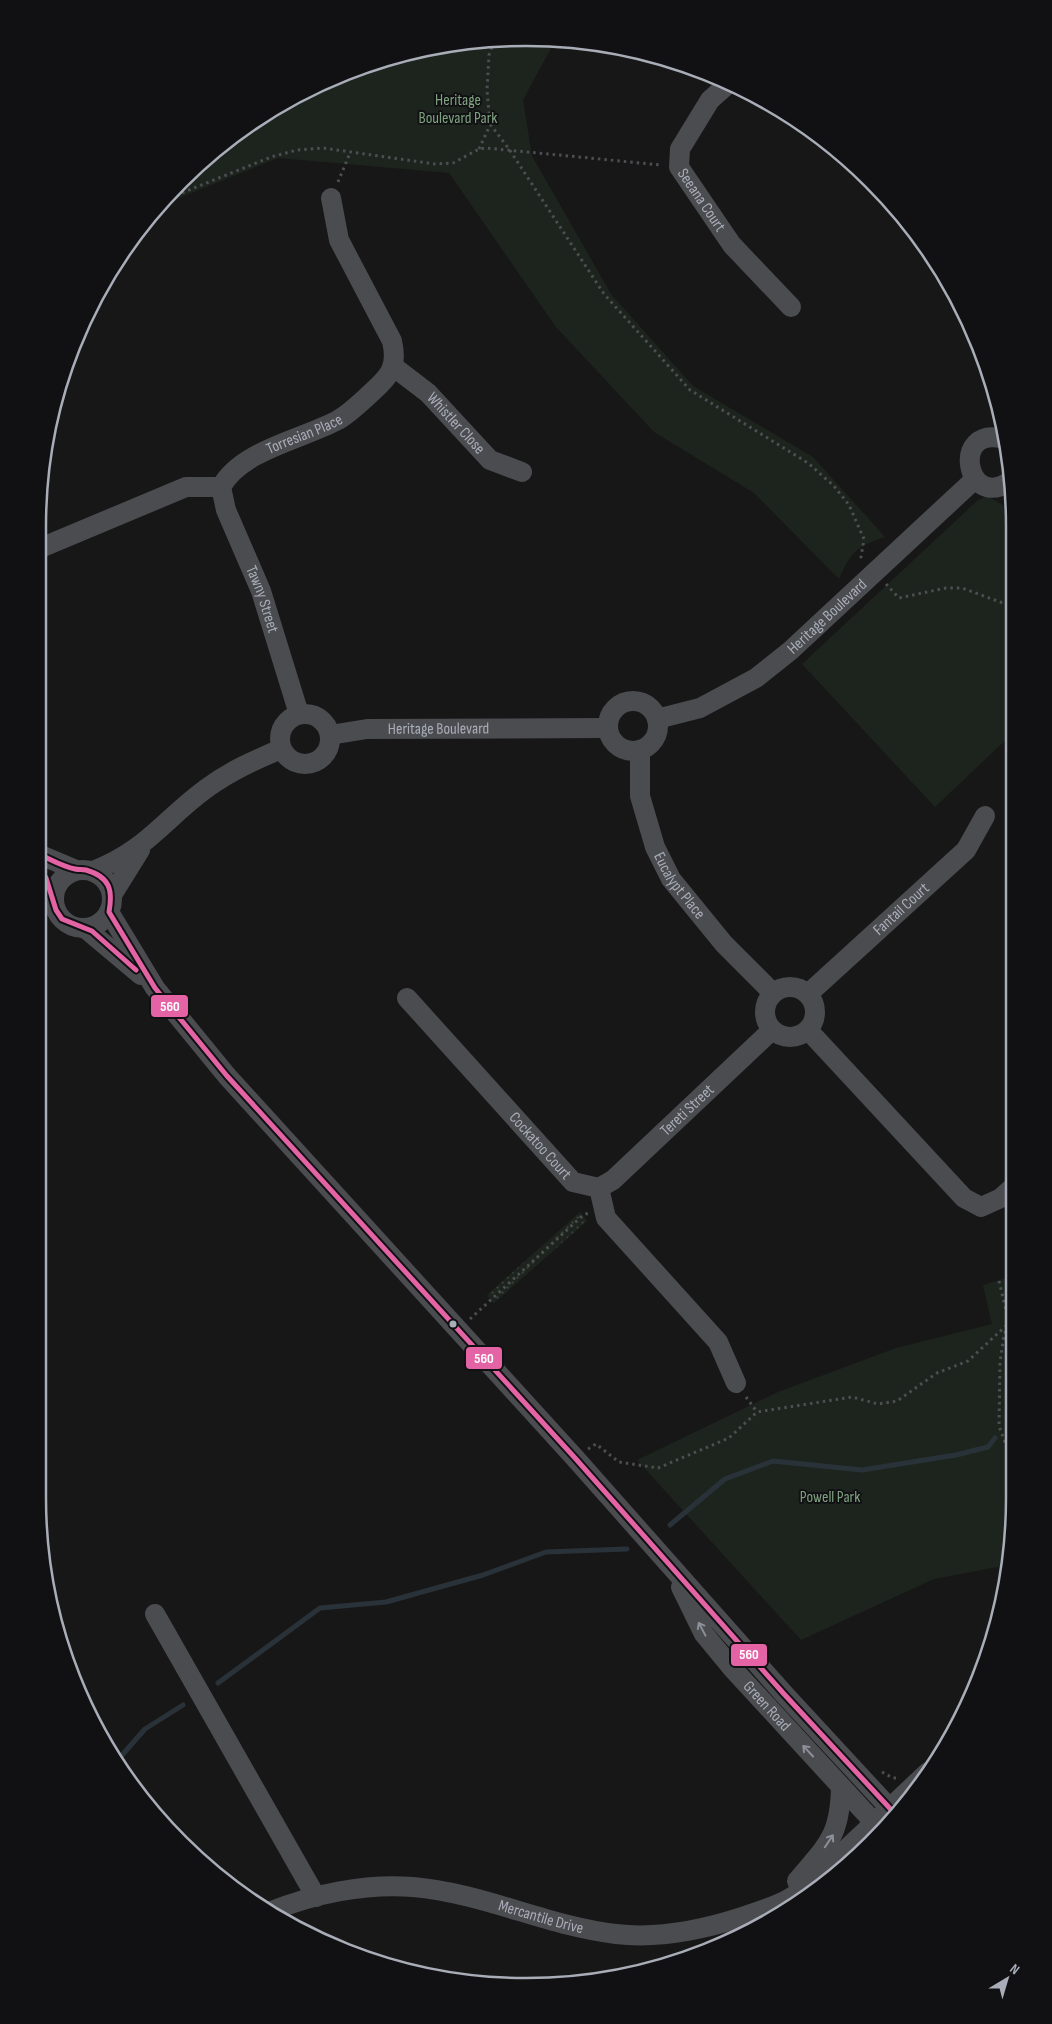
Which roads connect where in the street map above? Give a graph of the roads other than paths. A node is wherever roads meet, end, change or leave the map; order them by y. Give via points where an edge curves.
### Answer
1 (723, 89) edge
2 (331, 198) road end
3 (791, 307) dead end
4 (394, 367) junction
5 (998, 438) edge
6 (522, 472) dead end
7 (975, 479) junction
8 (1004, 484) edge
9 (221, 487) junction
10 (46, 546) edge
11 (298, 714) junction
12 (657, 719) junction
13 (607, 728) junction
14 (330, 735) junction
15 (281, 749) junction
16 (640, 751) junction
17 (985, 816) dead end
18 (143, 844) junction
19 (46, 857) edge
20 (84, 871) junction
21 (46, 879) edge
22 (54, 896) junction
23 (110, 904) junction
24 (85, 928) junction
25 (155, 988) junction
26 (773, 993) junction
27 (808, 994) junction
28 (407, 998) dead end
29 (772, 1030) junction
30 (808, 1030) junction
31 (1006, 1193) edge
32 (601, 1198) junction
33 (736, 1383) dead end
34 (671, 1567) junction
35 (155, 1614) dead end
36 (841, 1787) junction
37 (891, 1810) edge
38 (876, 1826) edge
39 (858, 1844) edge
40 (819, 1878) edge
41 (316, 1897) junction
42 (789, 1899) edge
43 (776, 1906) junction
44 (279, 1909) edge

1 - 3 street, Seeana Court via 710,100 680,149 679,167 732,245
2 - 4 street via 339,240 392,341
4 - 6 street, Whistler Close via 428,393 490,460
4 - 9 street, Torresian Place via 384,381 340,419 241,463
5 - 7 street via 988,437 973,447 969,463
7 - 8 street via 990,487
7 - 12 street, Heritage Boulevard via 790,652 756,678 700,708
9 - 10 street via 186,487
9 - 11 street, Tawny Street via 226,510 261,590
11 - 14 street via 316,716 323,721
11 - 15 street via 290,718 280,732
12 - 13 street via 648,706 632,701 616,707 608,719
12 - 16 street via 657,735 647,748
13 - 14 street, Heritage Boulevard via 367,729
13 - 16 street via 616,746
14 - 15 street via 328,751 316,762 293,761
15 - 18 street via 232,771 205,789
16 - 26 street, Eucalypt Place via 640,796 655,847 671,879 724,944
17 - 27 street, Fantail Court via 966,850
18 - 20 street via 116,862
18 - 23 street
19 - 20 street
20 - 22 street via 61,880
20 - 23 street via 106,880
21 - 22 street
22 - 24 street via 57,911 66,922
23 - 24 street via 103,920
23 - 25 street, Green Road
24 - 25 street, Green Road
25 - 34 street, Green Road via 227,1076
26 - 27 street via 793,987
26 - 29 street via 765,1014
27 - 30 street via 816,1016
28 - 32 street, Cockatoo Court via 573,1182
29 - 30 street via 786,1037 802,1035
29 - 32 street, Tereti Street via 612,1180
30 - 31 street via 964,1198 981,1207
32 - 33 street via 606,1218 718,1342
36 -> 34 street, Green Road via 704,1634
34 - 37 street, Green Road
35 - 41 street
36 - 38 street, Green Road
43 -> 36 street via 836,1829 841,1813
39 - 40 street, Mercantile Drive via 822,1872
41 - 43 street, Mercantile Drive via 364,1888 413,1887 475,1899 584,1928 640,1935 717,1925
41 - 44 street, Mercantile Drive
42 - 43 street, Mercantile Drive

